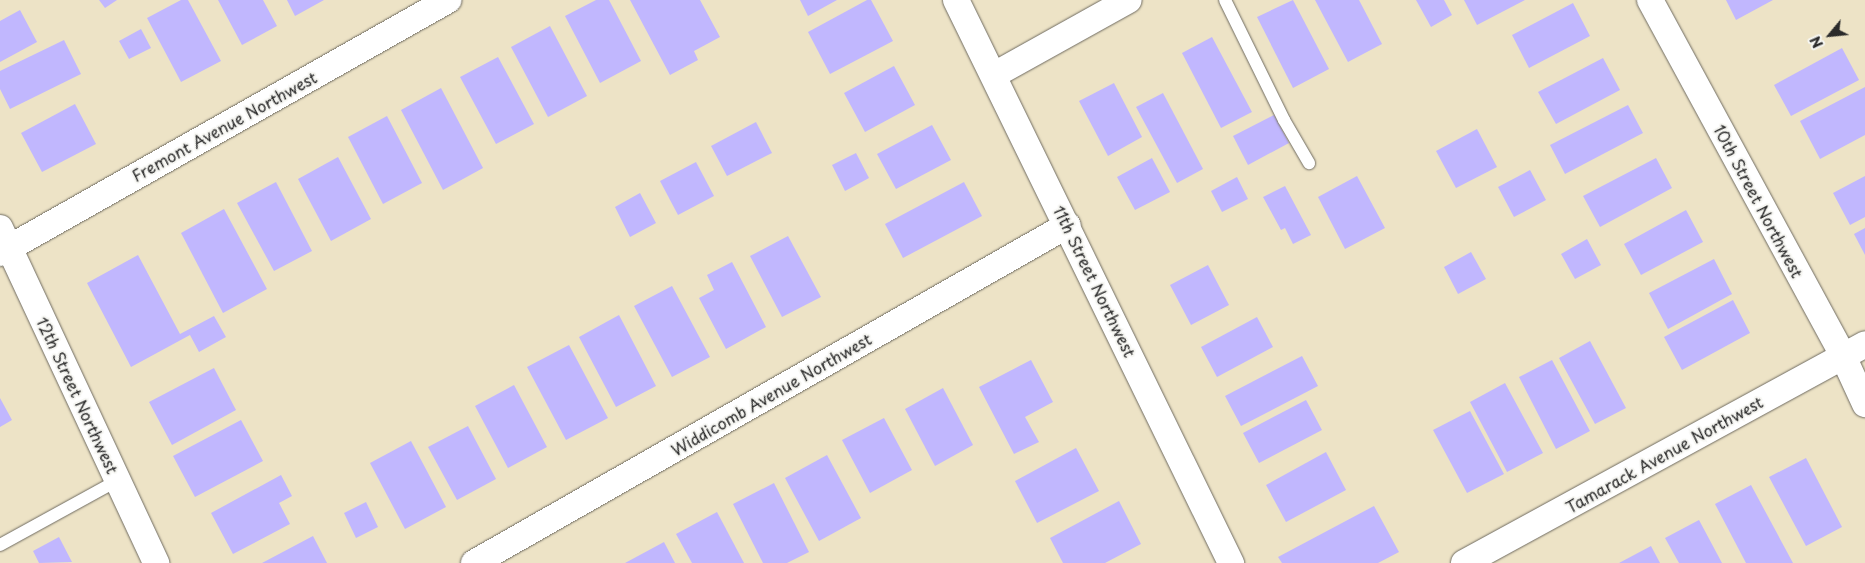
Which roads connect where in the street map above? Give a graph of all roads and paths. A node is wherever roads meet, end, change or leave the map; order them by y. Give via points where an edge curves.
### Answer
1 (448, 0) edge
2 (956, 0) edge
3 (1130, 0) edge
4 (1225, 0) edge
5 (1650, 0) edge
6 (994, 75) junction
7 (1309, 163) dead end
8 (1068, 225) junction
9 (3, 242) edge
10 (1854, 350) edge
11 (1865, 404) edge
12 (118, 480) junction
13 (0, 545) edge
14 (156, 563) edge
15 (474, 563) edge
16 (1231, 563) edge
17 (1464, 563) edge

1 - 9 street, Fremont Avenue Northwest
2 - 6 street, 11th Street Northwest
3 - 6 street
4 - 7 lane via 1284,120
5 - 10 street, 10th Street Northwest
6 - 8 street, 11th Street Northwest
8 - 15 street, Widdicomb Avenue Northwest
8 - 16 street, 11th Street Northwest
9 - 12 street, 12th Street Northwest
10 - 11 street, 10th Street Northwest
10 - 17 street, Tamarack Avenue Northwest
12 - 13 lane
12 - 14 street, 12th Street Northwest

